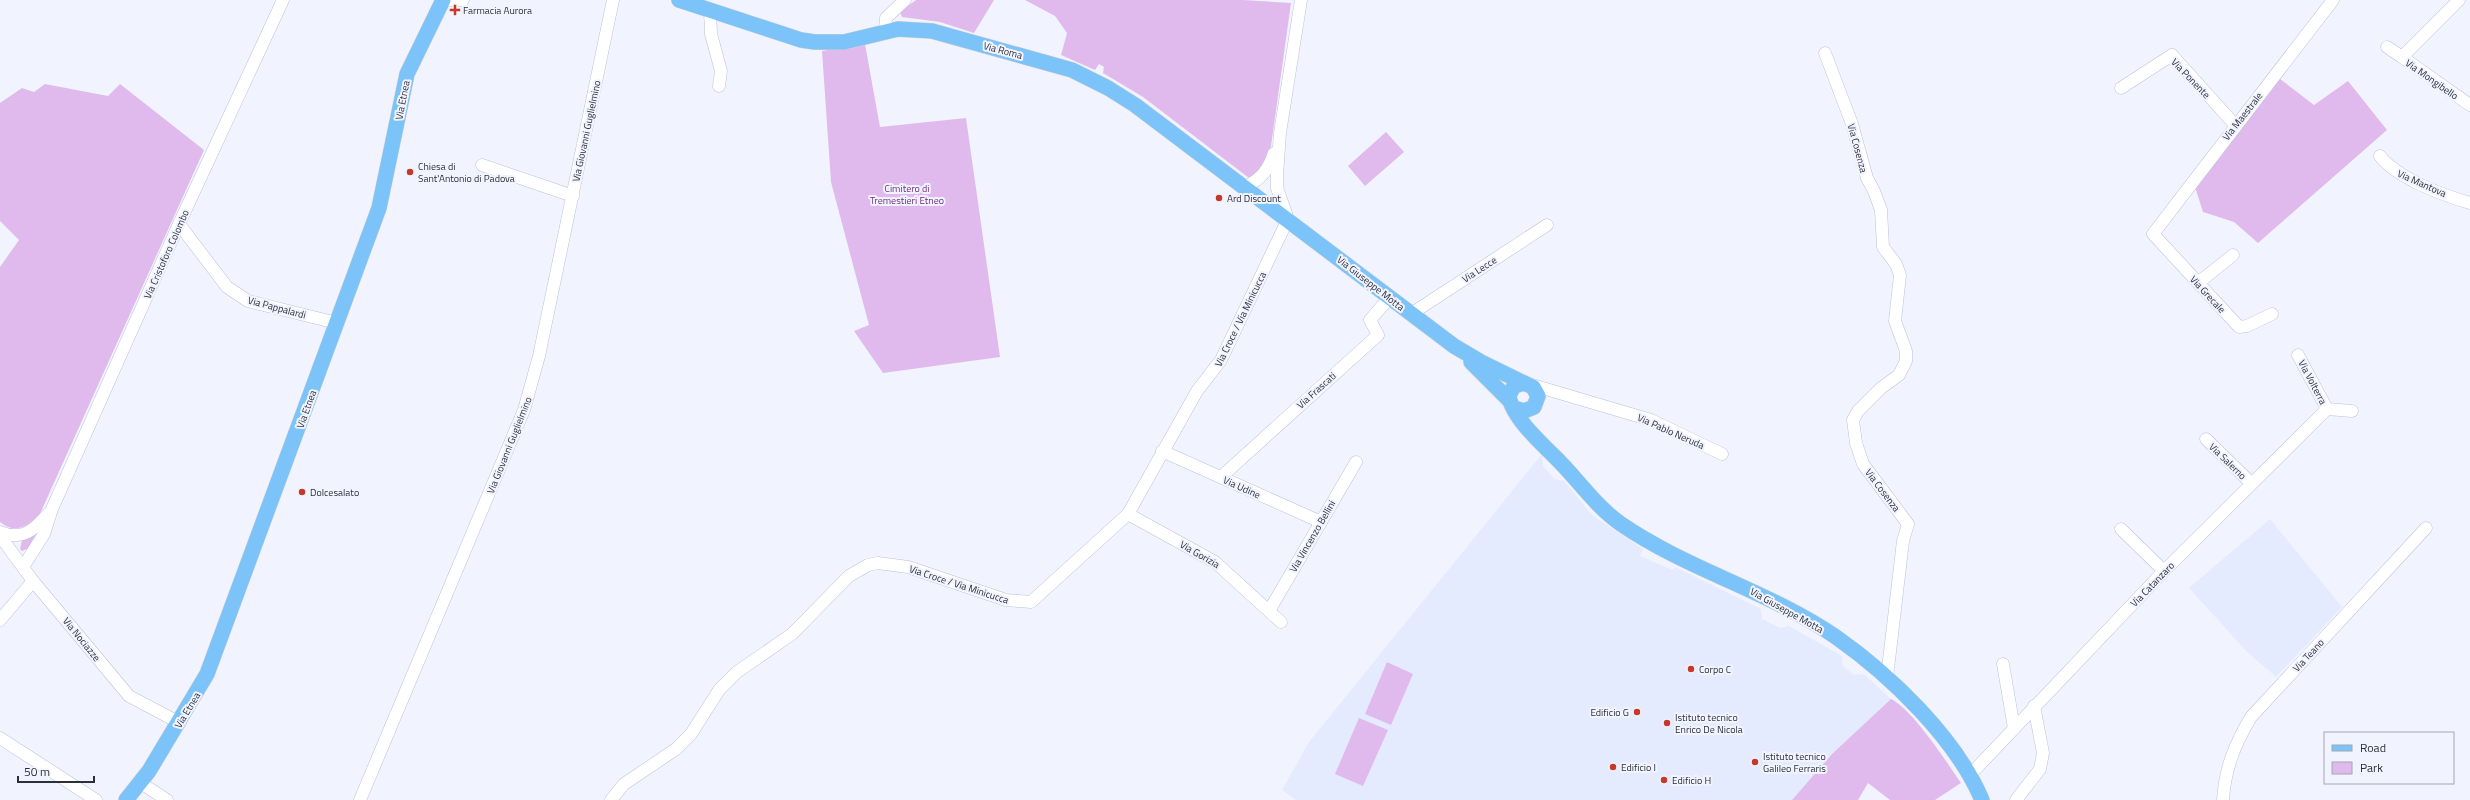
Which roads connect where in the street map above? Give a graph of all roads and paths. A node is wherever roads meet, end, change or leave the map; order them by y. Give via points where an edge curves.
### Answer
1 (283, 0) edge
2 (444, 0) edge
3 (463, 0) edge
4 (613, 0) edge
5 (679, 0) edge
6 (904, 0) edge
7 (1301, 0) edge
8 (2333, 0) edge
9 (2459, 0) edge
10 (710, 9) junction
11 (885, 31) junction
12 (2388, 48) dead end
13 (1825, 53) dead end
14 (2402, 57) junction
15 (719, 86) dead end
16 (2121, 88) dead end
17 (2470, 105) edge
18 (2235, 124) junction
19 (1280, 133) junction
20 (2380, 156) dead end
21 (482, 165) dead end
22 (1270, 166) junction
23 (1245, 187) junction
24 (1277, 188) junction
25 (573, 196) junction
26 (1262, 200) junction
27 (2470, 203) edge
28 (1288, 219) junction
29 (179, 224) junction
30 (1547, 225) dead end
31 (2153, 234) joint
32 (2233, 255) dead end
33 (2198, 284) junction
34 (1390, 297) junction
35 (1411, 314) junction
36 (2272, 314) dead end
37 (337, 322) junction
38 (1454, 346) junction
39 (2298, 355) dead end
40 (1526, 383) junction
41 (1575, 396) junction
42 (1512, 404) junction
43 (1536, 404) junction
44 (2327, 409) junction
45 (2352, 411) dead end
46 (2206, 439) dead end
47 (1162, 451) junction
48 (1722, 454) dead end
49 (1559, 460) junction
50 (1356, 462) dead end
51 (1221, 477) junction
52 (2251, 483) junction
53 (52, 509) junction
54 (1128, 514) junction
55 (1321, 522) junction
56 (2121, 528) dead end
57 (2426, 528) dead end
58 (0, 532) edge
59 (0, 536) edge
60 (13, 537) junction
61 (10, 550) junction
62 (23, 567) junction
63 (2164, 571) junction
64 (33, 581) junction
65 (1269, 611) junction
66 (0, 620) edge
67 (1281, 622) dead end
68 (2003, 664) dead end
69 (1887, 677) junction
70 (2034, 706) junction
71 (180, 723) junction
72 (2014, 728) junction
73 (0, 738) edge
74 (1969, 776) junction
75 (141, 783) junction
76 (96, 800) edge
77 (126, 800) edge
78 (167, 800) edge
79 (360, 800) edge
80 (611, 800) edge
81 (1982, 800) edge
82 (2016, 800) edge
83 (2223, 800) edge

1 - 29 street, Via Cristoforo Colombo
2 - 3 street
2 - 37 main road, Via Etnea via 407,74 379,208
4 - 25 street, Via Giovanni Guglielmino
5 - 10 main road, Via Roma
6 - 11 street via 886,18
7 - 19 street
8 - 18 street, Via Maestrale
9 - 14 street, Via Mongibello
10 - 11 main road, Via Roma via 801,40 815,42 844,42
10 - 15 street via 713,46 721,71
11 - 23 main road, Via Roma via 912,28 932,31 1072,70 1135,105
12 - 14 street
13 - 69 street, Via Cosenza via 1852,124 1867,178 1881,210 1882,247 1896,264 1900,275 1896,321 1906,351 1906,361 1899,375 1881,388 1858,411 1853,420 1856,443 1863,464 1908,524 1903,541
14 - 17 street, Via Mongibello
16 - 18 street, Via Ponente via 2172,55
18 - 31 street, Via Maestrale
19 - 22 street
19 - 24 street
20 - 27 street, Via Mantova via 2400,175
21 - 25 street
22 - 23 street via 1258,180
22 - 26 street
23 - 26 main road, Via Roma
24 - 26 street
24 - 28 street
25 - 79 street, Via Giovanni Guglielmino via 540,356 524,410
26 - 28 main road, Via Roma
28 - 34 main road, Via Giuseppe Motta
28 - 47 street, Via Croce / Via Minicucca via 1221,360 1197,391
29 - 37 street, Via Pappalardi via 228,287 248,301
29 - 53 street, Via Cristoforo Colombo
30 - 35 street, Via Lecce
31 - 33 street, Via Grecale
32 - 33 street
33 - 36 street, Via Grecale via 2239,327 2247,326
34 - 35 main road, Via Giuseppe Motta
34 - 51 street, Via Frascati via 1370,320 1378,335
35 - 38 main road, Via Giuseppe Motta
37 - 71 main road, Via Etnea via 207,674
38 - 40 main road
38 - 42 main road
39 - 44 street, Via Volterra
40 - 41 street, Via Pablo Neruda
40 - 42 main road via 1514,386 1510,390
40 - 43 main road via 1536,391
41 - 43 street via 1544,398
41 - 48 street, Via Pablo Neruda via 1651,420
42 - 43 main road via 1524,411
42 - 49 main road via 1538,440
43 - 49 main road via 1533,416 1536,425
44 - 45 street
44 - 52 street, Via Catanzaro
46 - 52 street, Via Salerno
47 - 51 street, Via Udine
47 - 54 street, Via Croce / Via Minicucca
49 - 69 main road, Via Giuseppe Motta via 1603,510 1621,524 1666,551 1796,613 1834,636
50 - 55 street, Via Vincenzo Bellini
51 - 55 street, Via Udine
52 - 63 street, Via Catanzaro
53 - 60 street via 27,533
53 - 62 street, Via Cristoforo Colombo via 44,534
54 - 65 street, Via Gorizia via 1215,562
54 - 80 street, Via Croce / Via Minicucca via 1032,602 1006,600 908,567 878,562 855,571 792,634 754,660 719,690 690,734 676,749 624,784
55 - 65 street, Via Vincenzo Bellini
56 - 63 street
57 - 83 street, Via Teano via 2251,717 2231,752
58 - 60 street
59 - 61 street, Via Nociazze
60 - 61 street
61 - 62 street, Via Nociazze
62 - 64 street, Via Nociazze
63 - 70 street, Via Catanzaro
64 - 66 street
64 - 71 street, Via Nociazze via 129,696
65 - 67 street, Via Gorizia
68 - 72 street
69 - 74 main road, Via Giuseppe Motta via 1936,730
70 - 72 street, Via Catanzaro
70 - 82 street via 2043,753 2040,769
71 - 75 main road, Via Etnea
72 - 74 street, Via Catanzaro
73 - 76 street
74 - 81 main road, Via Giuseppe Motta
75 - 77 main road, Via Etnea
75 - 78 street

